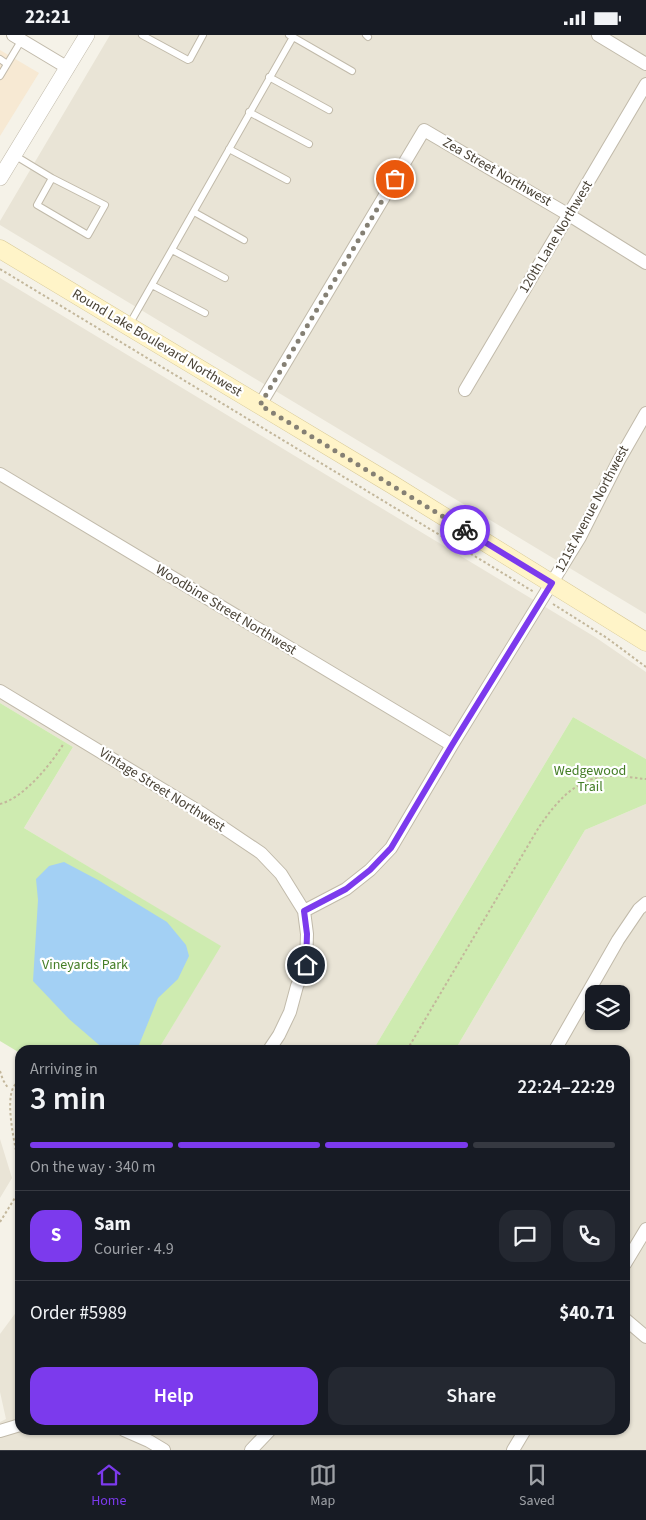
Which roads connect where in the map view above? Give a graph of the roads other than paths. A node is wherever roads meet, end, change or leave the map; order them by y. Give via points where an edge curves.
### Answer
1 (88, 35) edge
2 (142, 35) edge
3 (203, 35) edge
4 (598, 35) edge
5 (293, 36) edge
6 (17, 38) edge
7 (0, 59) edge
8 (7, 64) junction
9 (646, 64) edge
10 (68, 68) junction
11 (352, 71) dead end
12 (0, 76) edge
13 (269, 77) junction
14 (646, 84) edge
15 (328, 110) dead end
16 (249, 113) junction
17 (309, 144) dead end
18 (229, 149) junction
19 (14, 155) junction
20 (0, 178) edge
21 (52, 178) junction
22 (287, 181) dead end
23 (194, 212) junction
24 (569, 215) junction
25 (244, 240) dead end
26 (0, 249) edge
27 (172, 250) junction
28 (646, 263) edge
29 (225, 279) dead end
30 (152, 285) junction
31 (205, 313) dead end
32 (128, 326) junction
33 (465, 390) dead end
34 (260, 405) junction
35 (646, 413) edge
36 (0, 475) edge
37 (552, 583) junction
38 (646, 642) edge
39 (0, 691) edge
40 (452, 745) junction
41 (646, 903) edge
42 (304, 911) junction
43 (272, 1045) edge
44 (558, 1045) edge
45 (646, 1229) edge
46 (630, 1256) edge
47 (630, 1323) edge
48 (646, 1337) edge
49 (15, 1426) edge
50 (0, 1431) edge
51 (135, 1435) edge
52 (265, 1435) edge
53 (523, 1435) edge
54 (164, 1450) edge
55 (251, 1450) edge
56 (513, 1450) edge

1 - 10 street
2 - 3 lane via 188,60
4 - 9 street
5 - 11 lane
5 - 13 lane
6 - 8 lane
6 - 10 street
7 - 8 lane
8 - 12 lane
10 - 19 street
13 - 15 lane
13 - 16 lane
14 - 24 street, 120th Lane Northwest
16 - 17 lane
16 - 18 lane
18 - 22 lane
18 - 23 lane
19 - 20 street
19 - 21 lane
21 - 21 lane via 105,205 88,235 37,205
23 - 25 lane
23 - 27 lane
24 - 28 street, Zea Street Northwest
24 - 33 street, 120th Lane Northwest
24 - 34 street, Zea Street Northwest via 424,130
26 - 32 main road, Round Lake Boulevard Northwest
27 - 29 lane
27 - 30 lane
30 - 31 lane
30 - 32 lane
32 - 34 main road, Round Lake Boulevard Northwest
34 - 37 main road, Round Lake Boulevard Northwest
35 - 37 street, 121st Avenue Northwest
36 - 40 street, Woodbine Street Northwest
37 - 38 main road, Round Lake Boulevard Northwest
37 - 40 street, 121st Avenue Northwest
39 - 42 street, Vintage Street Northwest via 203,814 261,853 281,874
40 - 42 street, 121st Avenue Northwest via 391,848 346,889
41 - 44 street via 618,940
42 - 43 street via 306,965 290,1012
45 - 46 street
47 - 48 street
49 - 50 street
51 - 54 street
52 - 55 street
53 - 56 street

